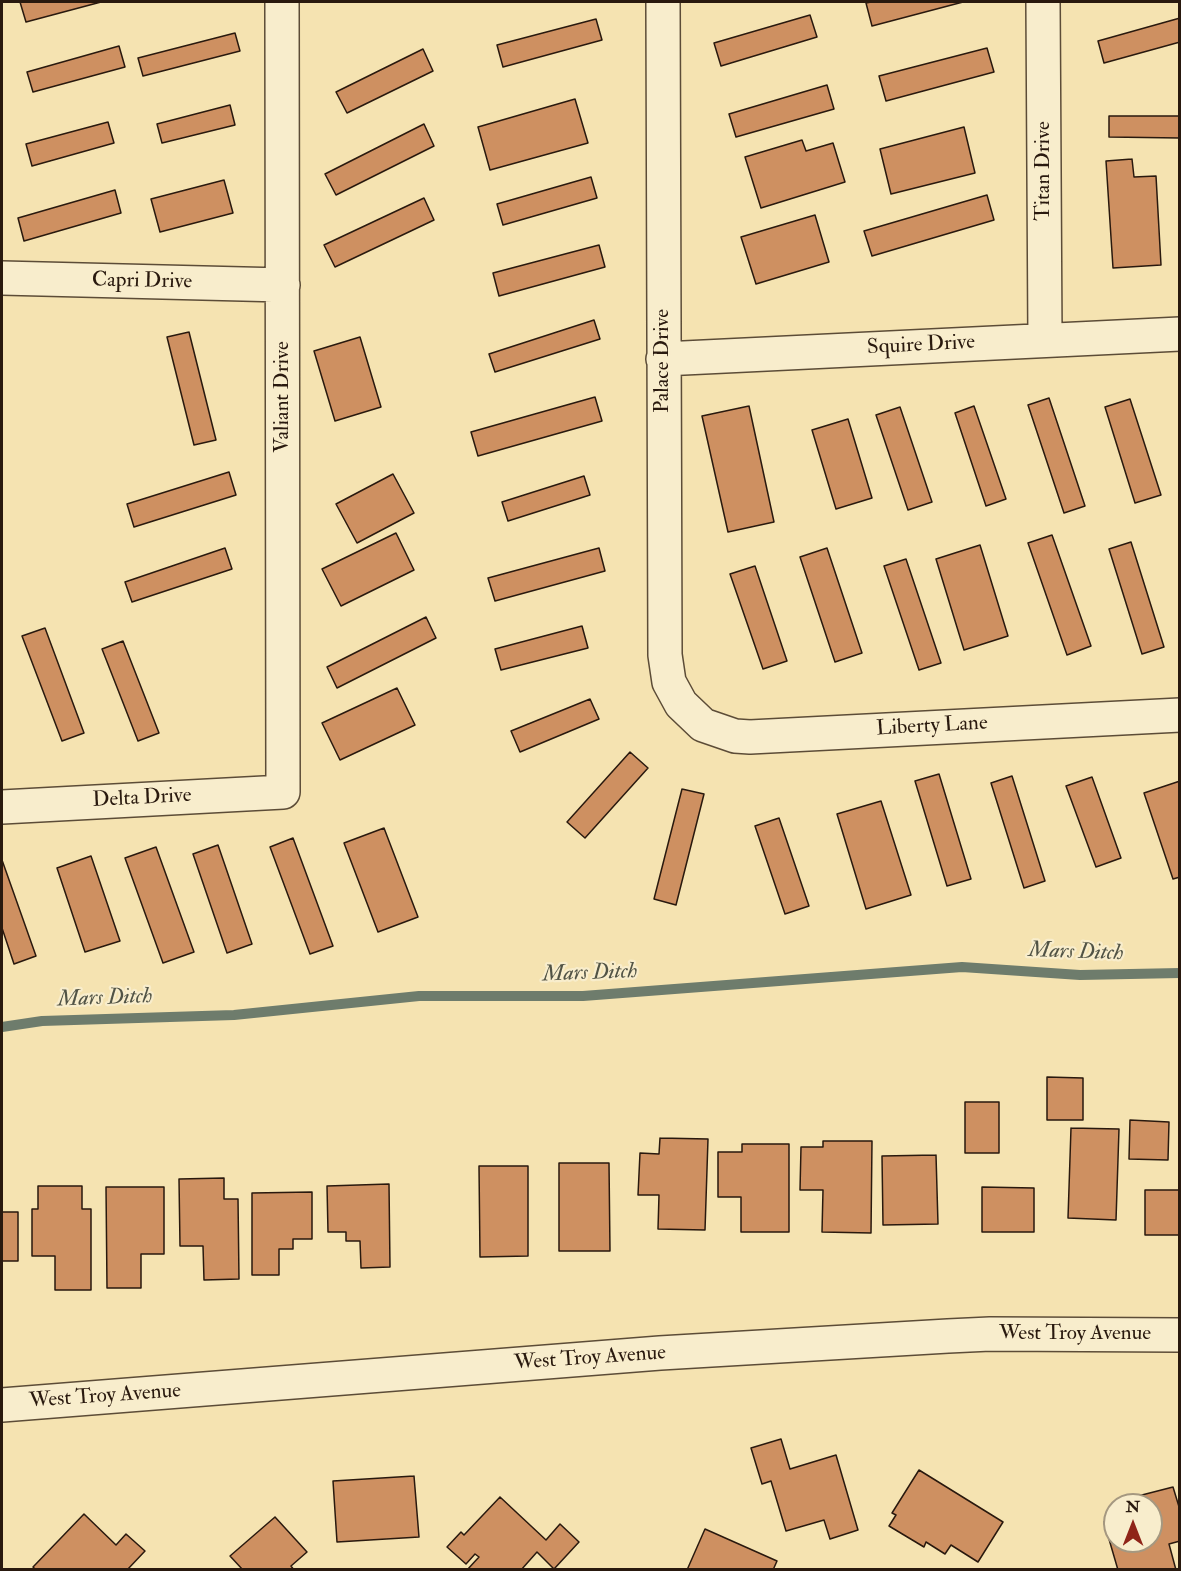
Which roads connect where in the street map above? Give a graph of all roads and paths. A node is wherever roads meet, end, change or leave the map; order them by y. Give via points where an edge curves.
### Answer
1 (282, 2) edge
2 (663, 2) edge
3 (1043, 2) edge
4 (2, 278) edge
5 (283, 285) junction
6 (1179, 334) edge
7 (1045, 340) junction
8 (663, 359) junction
9 (690, 715) joint
10 (1179, 715) edge
11 (283, 792) joint
12 (2, 807) edge
13 (1179, 1335) edge
14 (2, 1404) edge

1 - 5 street, Valiant Drive
2 - 8 street, Palace Drive
3 - 7 street, Titan Drive
4 - 5 street, Capri Drive
5 - 11 street, Valiant Drive
6 - 7 street, Squire Drive
7 - 8 street, Squire Drive
8 - 9 street, Palace Drive via 665,663 673,693
9 - 10 street, Liberty Lane via 716,731 750,737
11 - 12 street, Delta Drive
13 - 14 street, West Troy Avenue via 990,1334 914,1338 660,1353

